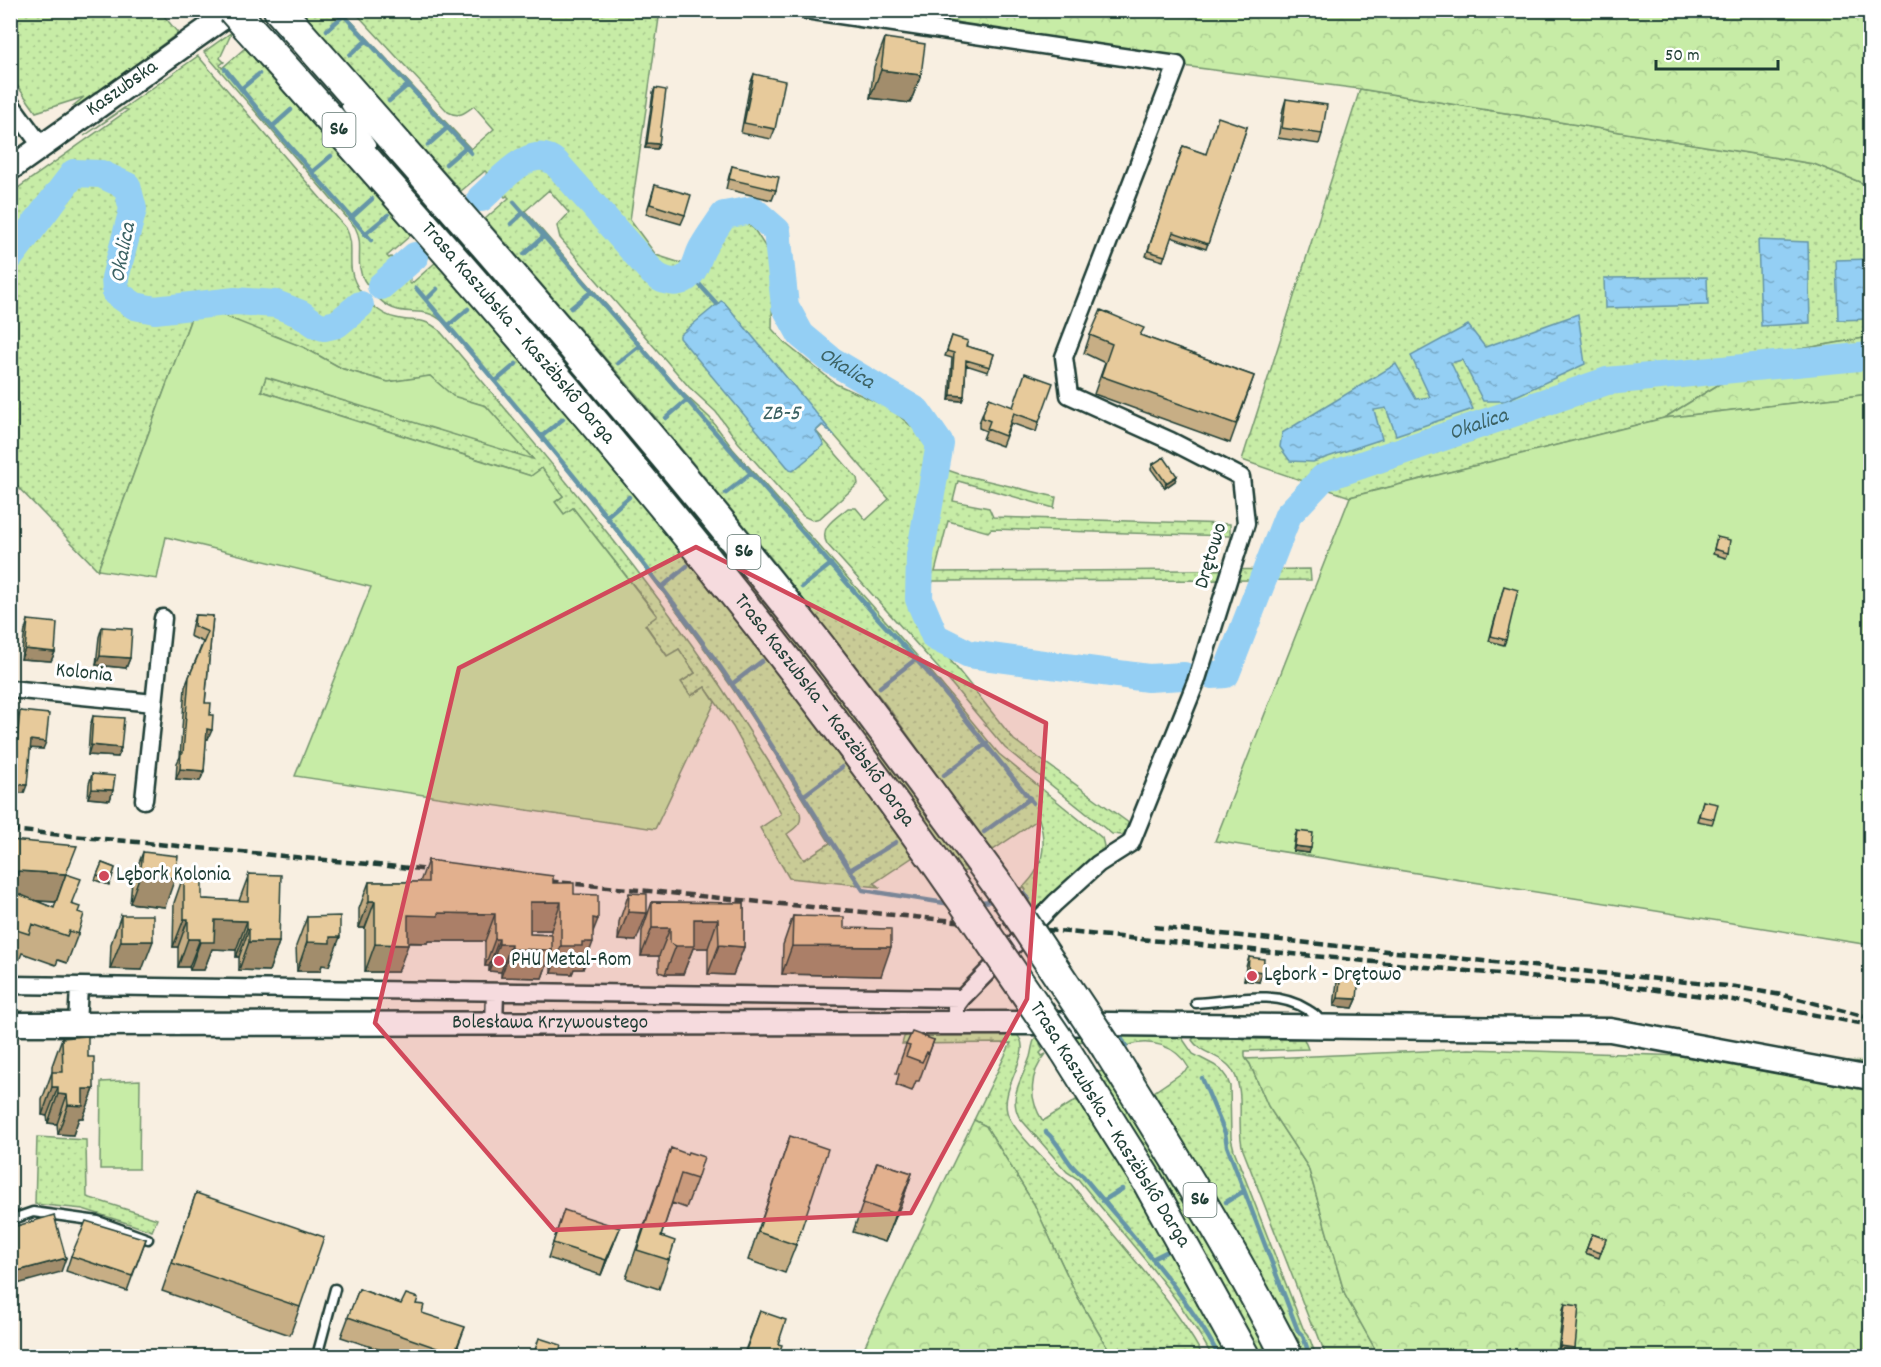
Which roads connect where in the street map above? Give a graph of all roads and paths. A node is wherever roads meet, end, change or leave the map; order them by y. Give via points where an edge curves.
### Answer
1 (279, 10) edge
2 (806, 10) edge
3 (238, 16) edge
4 (300, 35) junction
5 (275, 57) junction
6 (330, 81) dead end
7 (326, 100) dead end
8 (342, 100) dead end
9 (10, 103) edge
10 (334, 107) dead end
11 (360, 128) junction
12 (377, 142) dead end
13 (42, 147) junction
14 (378, 156) dead end
15 (402, 163) dead end
16 (384, 165) dead end
17 (10, 169) edge
18 (456, 212) junction
19 (430, 232) junction
20 (163, 618) dead end
21 (10, 689) edge
22 (154, 703) junction
23 (144, 800) dead end
24 (10, 985) edge
25 (79, 987) junction
26 (495, 993) junction
27 (962, 998) junction
28 (1196, 1003) dead end
29 (10, 1024) edge
30 (77, 1024) junction
31 (494, 1024) junction
32 (956, 1024) junction
33 (1320, 1027) junction
34 (1099, 1036) junction
35 (1870, 1078) edge
36 (10, 1220) edge
37 (148, 1239) edge
38 (334, 1289) dead end
39 (317, 1356) edge
40 (1244, 1356) edge
41 (1287, 1356) edge

1 - 4 highway, Trasa Kaszubska – Kaszëbskô Darga / S6
2 - 27 street, Drętowo via 1178,65 1064,357 1069,394 1241,477 1246,523 1196,682 1131,843 1098,864
3 - 5 highway, Trasa Kaszubska – Kaszëbskô Darga / S6
3 - 13 main road, Kaszubska
4 - 6 lane
4 - 18 highway, Trasa Kaszubska – Kaszëbskô Darga / S6
5 - 7 lane
5 - 19 highway, Trasa Kaszubska – Kaszëbskô Darga / S6
8 - 11 lane
9 - 13 street
10 - 11 lane
11 - 12 lane
11 - 14 lane
13 - 17 main road, Kaszubska
15 - 18 lane
16 - 19 lane
18 - 34 highway, Trasa Kaszubska – Kaszëbskô Darga / S6, bridge via 746,554 1003,892
19 - 40 highway, Trasa Kaszubska – Kaszëbskô Darga / S6, bridge via 712,566 871,770 1065,1050 1148,1182
20 - 22 street
21 - 22 street, Kolonia
22 - 23 street
24 - 25 street
25 - 26 street
25 - 30 street
26 - 27 street
26 - 31 street
27 - 32 street via 956,1006
28 - 33 lane via 1279,999 1310,1011 1319,1019
29 - 30 main road, Bolesława Krzywoustego
30 - 31 main road, Bolesława Krzywoustego
31 - 32 main road, Bolesława Krzywoustego
32 - 34 main road, Bolesława Krzywoustego
33 - 34 main road, Bolesława Krzywoustego
33 - 35 main road, Bolesława Krzywoustego via 1610,1030
34 - 41 highway, Trasa Kaszubska – Kaszëbskô Darga / S6 via 1184,1173
36 - 37 lane via 33,1212 98,1221
38 - 39 lane

